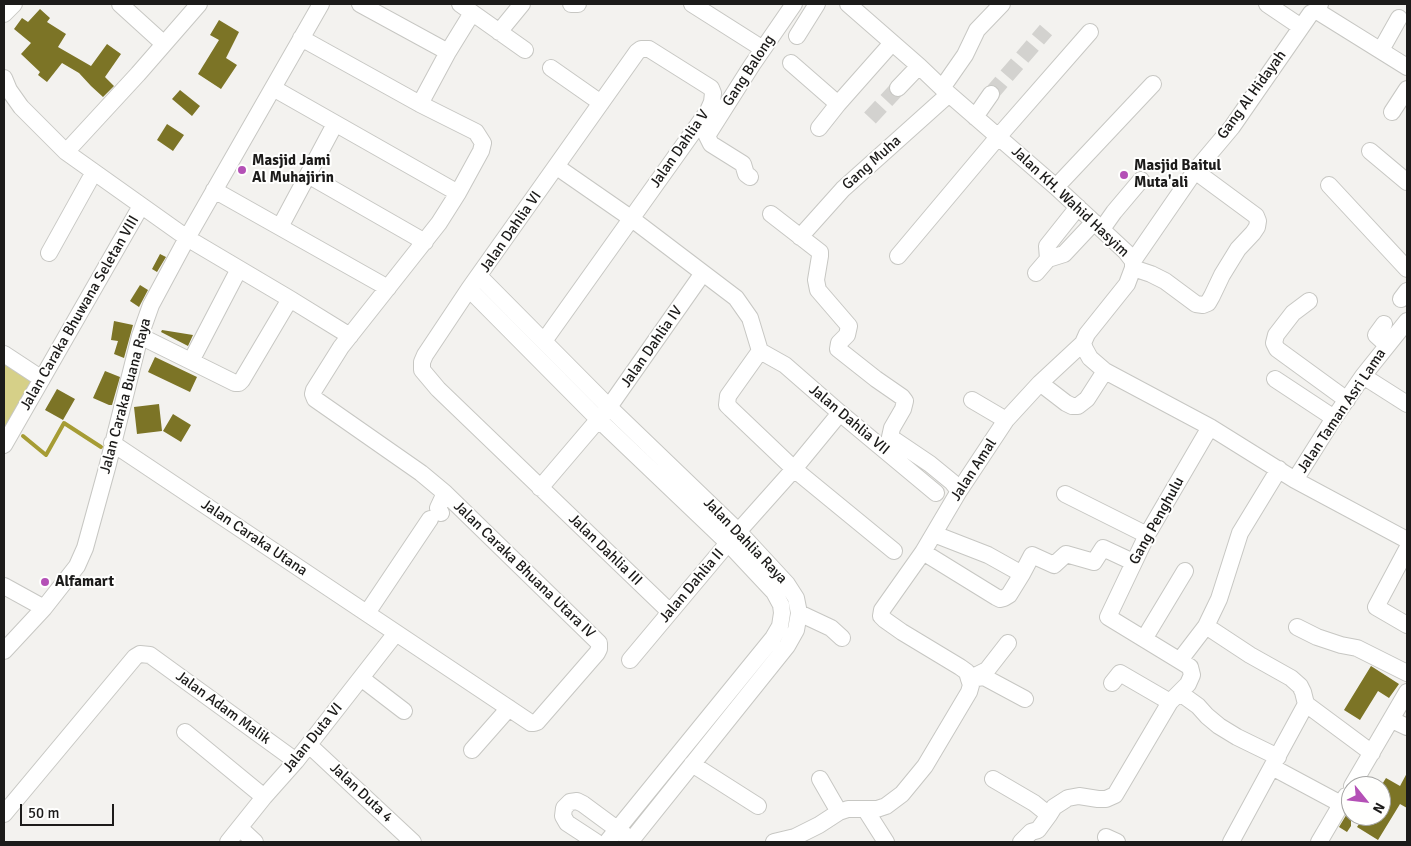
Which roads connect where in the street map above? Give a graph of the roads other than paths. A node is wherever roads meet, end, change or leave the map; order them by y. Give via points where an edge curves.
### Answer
1 (14, 4) edge
2 (120, 4) edge
3 (199, 4) edge
4 (321, 4) edge
5 (360, 4) edge
6 (522, 4) edge
7 (571, 4) edge
8 (578, 4) edge
9 (692, 4) edge
10 (794, 4) edge
11 (817, 4) edge
12 (848, 4) edge
13 (1002, 4) edge
14 (1267, 4) edge
15 (1319, 7) edge
16 (466, 9) edge
17 (4, 14) edge
18 (1399, 18) dead end
19 (1301, 27) junction
20 (499, 32) junction
21 (1090, 32) dead end
22 (797, 36) dead end
23 (301, 38) junction
24 (892, 43) junction
25 (164, 44) junction
26 (649, 49) joint
27 (763, 49) junction
28 (524, 50) dead end
29 (1381, 50) junction
30 (448, 52) junction
31 (791, 63) dead end
32 (919, 66) junction
33 (1407, 67) edge
34 (551, 68) dead end
35 (4, 78) edge
36 (1154, 84) dead end
37 (272, 88) junction
38 (898, 88) tunnel mouth
39 (1407, 89) edge
40 (945, 91) junction
41 (991, 94) tunnel mouth
42 (600, 103) junction
43 (420, 104) junction
44 (838, 104) junction
45 (1392, 112) dead end
46 (975, 117) junction
47 (336, 124) junction
48 (819, 128) dead end
49 (998, 137) junction
50 (1370, 151) dead end
51 (66, 152) junction
52 (557, 168) junction
53 (1195, 171) junction
54 (94, 172) junction
55 (308, 175) junction
56 (750, 177) dead end
57 (1141, 180) dead end
58 (1407, 182) edge
59 (1328, 185) dead end
60 (1056, 187) junction
61 (214, 190) junction
62 (458, 193) junction
63 (141, 206) junction
64 (1078, 207) junction
65 (771, 214) dead end
66 (632, 219) junction
67 (1098, 226) junction
68 (280, 227) junction
69 (800, 237) junction
70 (186, 238) junction
71 (425, 242) junction
72 (49, 253) dead end
73 (898, 256) dead end
74 (1048, 258) junction
75 (1133, 265) junction
76 (239, 269) junction
77 (1407, 269) edge
78 (703, 273) junction
79 (1036, 273) dead end
80 (474, 283) junction
81 (388, 288) junction
82 (290, 299) junction
83 (1309, 301) dead end
84 (1407, 320) edge
85 (1384, 324) dead end
86 (140, 336) junction
87 (350, 336) junction
88 (544, 342) junction
89 (1083, 343) junction
90 (1387, 344) junction
91 (760, 351) junction
92 (4, 354) edge
93 (191, 361) junction
94 (422, 362) joint
95 (1105, 371) junction
96 (1363, 376) junction
97 (1275, 378) dead end
98 (42, 379) junction
99 (1040, 383) junction
100 (972, 400) dead end
101 (1347, 400) junction
102 (1407, 404) edge
103 (604, 413) junction
104 (840, 413) junction
105 (1334, 418) junction
106 (1006, 420) junction
107 (1210, 427) junction
108 (4, 445) edge
109 (111, 447) junction
110 (794, 469) junction
111 (1279, 469) junction
112 (1295, 480) junction
113 (540, 488) junction
114 (959, 491) junction
115 (445, 493) junction
116 (936, 493) dead end
117 (1066, 494) dead end
118 (934, 534) junction
119 (1147, 535) junction
120 (733, 537) junction
121 (1407, 540) edge
122 (1407, 549) edge
123 (894, 551) dead end
124 (923, 552) junction
125 (1133, 562) junction
126 (1185, 571) dead end
127 (1022, 574) junction
128 (4, 586) edge
129 (44, 608) junction
130 (670, 612) junction
131 (367, 613) junction
132 (799, 613) junction
133 (1407, 625) edge
134 (1206, 626) junction
135 (1297, 627) dead end
136 (396, 633) junction
137 (842, 638) dead end
138 (1144, 639) junction
139 (1008, 643) dead end
140 (4, 651) edge
141 (630, 660) dead end
142 (1180, 660) junction
143 (1407, 673) edge
144 (361, 678) junction
145 (969, 679) junction
146 (1112, 683) dead end
147 (1407, 692) edge
148 (1175, 698) junction
149 (1025, 699) dead end
150 (1306, 704) junction
151 (509, 708) junction
152 (404, 711) dead end
153 (1392, 720) junction
154 (1407, 727) edge
155 (184, 732) dead end
156 (309, 744) junction
157 (472, 750) dead end
158 (1372, 753) junction
159 (296, 761) junction
160 (1275, 762) junction
161 (692, 764) junction
162 (1358, 776) edge
163 (820, 779) dead end
164 (993, 779) dead end
165 (264, 797) junction
166 (1341, 804) joint
167 (758, 806) dead end
168 (865, 809) junction
169 (839, 812) junction
170 (4, 814) edge
171 (1049, 815) junction
172 (240, 828) junction
173 (617, 829) junction
174 (632, 841) edge
175 (228, 842) edge
176 (255, 842) edge
177 (414, 842) edge
178 (596, 842) edge
179 (607, 842) edge
180 (774, 842) edge
181 (886, 842) edge
182 (1021, 842) edge
183 (1231, 842) edge
184 (1319, 842) edge

1 - 17 street
2 - 25 street
3 - 25 street
4 - 23 street, Jalan Caraka Buana Raya
5 - 30 street
6 - 20 street
7 - 8 street
9 - 27 street
10 - 27 street, Gang Balong
11 - 22 street
12 - 24 street, Jalan KH. Wahid Hasyim
13 - 40 street, Gang Muha via 977,30
14 - 19 street
15 - 19 street, Gang Al Hidayah
15 - 29 street
16 - 20 street
16 - 30 street
18 - 29 street
19 - 53 street, Gang Al Hidayah via 1232,127
20 - 28 street
21 - 49 street
23 - 37 street, Jalan Caraka Buana Raya
23 - 43 street
24 - 32 street, Jalan KH. Wahid Hasyim
24 - 44 street
25 - 51 street
26 - 42 street, Jalan Dahlia VI via 637,52
26 - 66 street, Jalan Dahlia V via 711,88 713,93 708,111
27 - 56 street, Gang Balong via 707,136 711,144 743,164
29 - 33 street
30 - 43 street
31 - 44 street
32 - 38 street
32 - 40 street, Jalan KH. Wahid Hasyim
34 - 42 street
35 - 51 street via 21,107
36 - 60 street
37 - 47 street
37 - 61 street, Jalan Caraka Buana Raya
39 - 45 street
40 - 46 street, Jalan KH. Wahid Hasyim
40 - 69 street, Gang Muha via 843,189
41 - 46 street
42 - 52 street, Jalan Dahlia VI
43 - 62 street, Jalan Caraka Bhuana Utara IV via 476,132 483,143
44 - 48 street
46 - 49 street, Jalan KH. Wahid Hasyim
47 - 55 street
47 - 62 street
49 - 60 street, Jalan KH. Wahid Hasyim
49 - 73 street
50 - 58 street
51 - 54 street
52 - 66 street
52 - 80 street, Jalan Dahlia VI
53 - 75 street, Gang Al Hidayah
53 - 75 street via 1256,216 1258,221 1258,227 1238,249 1208,303 1196,304 1165,281
54 - 63 street
54 - 72 street
55 - 68 street
55 - 71 street
57 - 67 street
59 - 77 street
60 - 64 street, Jalan KH. Wahid Hasyim
61 - 68 street
61 - 70 street, Jalan Caraka Buana Raya
62 - 71 street, Jalan Caraka Bhuana Utara IV
63 - 70 street
63 - 98 street, Jalan Caraka Bhuwana Seletan VIII
64 - 67 street, Jalan KH. Wahid Hasyim
64 - 74 street via 1047,246
65 - 69 street
66 - 78 street
66 - 88 street
67 - 74 street via 1064,254
67 - 75 street, Jalan KH. Wahid Hasyim via 1126,252
68 - 81 street
69 - 114 street via 820,252 816,280 818,290 849,326 838,349 905,401 890,437 930,464
70 - 76 street
70 - 86 street, Jalan Caraka Buana Raya via 151,305
71 - 81 street, Jalan Caraka Bhuana Utara IV
74 - 79 street
75 - 89 street, Jalan KH. Wahid Hasyim via 1127,284 1094,324
76 - 82 street
76 - 93 street
78 - 91 street via 736,298 746,311
78 - 103 street, Jalan Dahlia IV
80 - 88 street, Jalan Dahlia Raya
80 - 94 street, Jalan Dahlia VI
80 - 103 street, Jalan Dahlia Raya
81 - 87 street, Jalan Caraka Bhuana Utara IV
82 - 87 street
82 - 93 street via 240,383
83 - 101 street via 1293,314 1274,342 1277,349
84 - 90 street, Jalan Taman Asri Lama
85 - 90 street via 1376,335
86 - 93 street
86 - 109 street, Jalan Caraka Buana Raya
87 - 115 street, Jalan Caraka Bhuana Utara IV via 314,390 315,399
88 - 103 street, Jalan Dahlia Raya
89 - 95 street via 1090,358
89 - 99 street, Jalan Amal
90 - 96 street, Jalan Taman Asri Lama
91 - 104 street, Jalan Dahlia VII via 785,365
91 - 110 street via 728,396 727,405
92 - 98 street
94 - 113 street, Jalan Dahlia III via 422,370 433,384
95 - 99 street via 1094,390 1078,406 1066,403
95 - 107 street
96 - 101 street, Jalan Taman Asri Lama
96 - 102 street
97 - 105 street
98 - 108 street, Jalan Caraka Bhuwana Seletan VIII
99 - 106 street, Jalan Amal
100 - 106 street
101 - 105 street, Jalan Taman Asri Lama
103 - 113 street
103 - 120 street, Jalan Dahlia Raya
104 - 110 street, Jalan Dahlia II
104 - 116 street, Jalan Dahlia VII
105 - 112 street, Jalan Taman Asri Lama
106 - 114 street, Jalan Amal
107 - 111 street
107 - 119 street, Gang Penghulu
109 - 129 street, Jalan Caraka Buana Raya via 85,548 77,566
109 - 131 street, Jalan Caraka Utana
110 - 120 street, Jalan Dahlia II
110 - 123 street
111 - 112 street
111 - 134 street via 1240,533 1219,599
112 - 121 street
113 - 130 street, Jalan Dahlia III
114 - 118 street, Jalan Amal
115 - 131 street via 435,516
115 - 151 street, Jalan Caraka Bhuana Utara IV via 599,643 597,653 537,722 531,723
117 - 119 street
118 - 124 street, Jalan Amal
118 - 127 street via 988,555
119 - 125 street, Gang Penghulu
120 - 130 street, Jalan Dahlia II
120 - 132 street, Jalan Dahlia Raya via 787,584 796,598
120 - 173 street, Jalan Dahlia Raya via 781,604 780,626
122 - 133 street via 1376,607
124 - 127 street via 996,597 1009,595
124 - 145 street, Jalan Amal via 881,616 960,667
125 - 127 street via 1103,548 1094,562 1066,554 1054,564 1032,555
125 - 138 street, Gang Penghulu via 1108,617
126 - 138 street
128 - 129 street
129 - 140 street, Jalan Caraka Buana Raya
130 - 141 street, Jalan Dahlia II
131 - 136 street, Jalan Caraka Utana
132 - 137 street via 831,628
132 - 161 street via 796,630 787,646
134 - 142 street
134 - 150 street via 1291,678 1300,686
135 - 143 street via 1317,637 1357,648
136 - 144 street, Jalan Duta VI
136 - 151 street, Jalan Caraka Bhuana Utara IV
138 - 142 street
139 - 145 street via 987,670
142 - 148 street via 1190,667 1192,675
144 - 152 street
144 - 156 street, Jalan Duta VI
145 - 149 street via 984,677
145 - 168 street via 968,692 914,780 886,806
146 - 148 street via 1120,673
147 - 153 street
148 - 160 street via 1198,706 1219,726
148 - 171 street via 1115,795 1106,799 1068,798 1054,807
150 - 158 street
150 - 160 street
151 - 157 street
153 - 154 street
153 - 158 street
155 - 165 street
156 - 159 street, Jalan Duta VI
156 - 177 street, Jalan Duta 4
158 - 162 street
159 - 165 street, Jalan Duta VI
159 - 170 street, Jalan Adam Malik via 150,655 140,654
160 - 166 street
160 - 183 street
161 - 167 street
161 - 174 street
163 - 169 street
164 - 171 street
165 - 172 street, Jalan Duta VI
166 - 184 street
168 - 169 street
168 - 181 street
169 - 180 street via 795,838
171 - 182 street via 1038,830 1030,832
172 - 175 street, Jalan Duta VI
172 - 176 street
173 - 174 street
173 - 178 street via 583,804 570,802 564,808 563,816 567,823
173 - 179 street, Jalan Dahlia Raya

